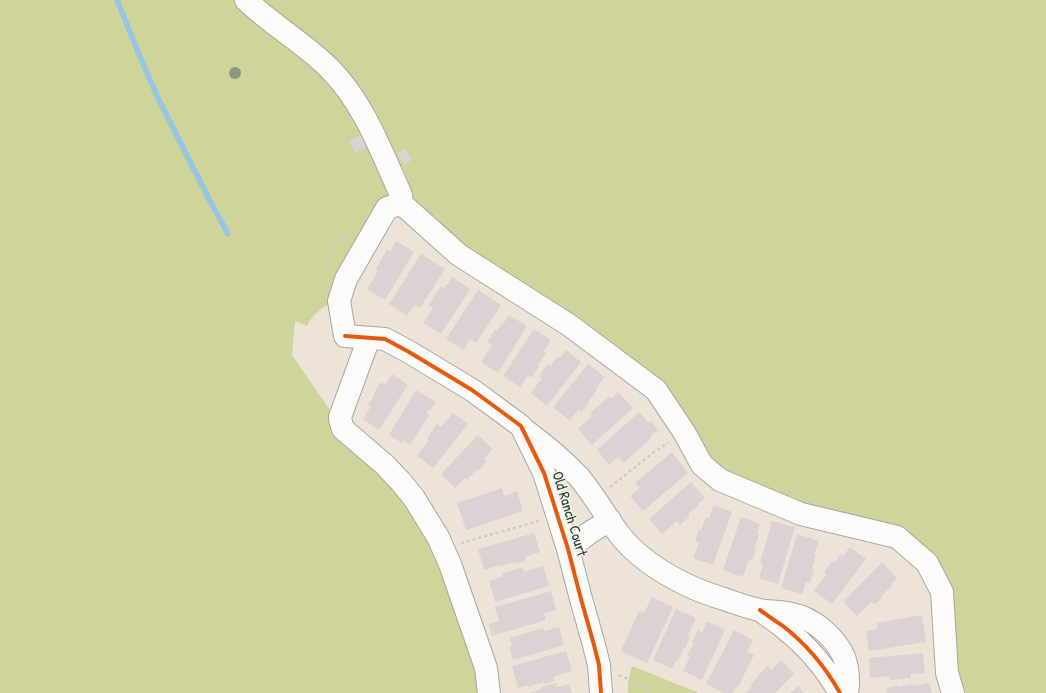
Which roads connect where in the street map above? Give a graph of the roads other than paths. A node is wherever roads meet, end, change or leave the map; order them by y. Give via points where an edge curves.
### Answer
1 (246, 0) edge
2 (402, 204) junction
3 (369, 338) junction
4 (521, 426) junction
5 (610, 520) junction
6 (568, 549) junction
7 (760, 610) junction
8 (489, 693) edge
9 (601, 693) edge
10 (840, 693) edge
11 (847, 693) edge
12 (953, 693) edge

1 - 2 street via 316,56 342,82 371,129 401,195
2 - 3 street, Old Ranch Court via 387,208 346,279 339,301 345,336
2 - 12 street via 458,255 569,325 656,390 702,465 720,480 801,514 897,537 927,563 942,592 947,674
3 - 4 street, Old Ranch Court via 385,339 409,352 472,390
3 - 8 street via 340,417 342,426 401,482 438,537 486,668
4 - 5 street via 550,449 578,477
4 - 6 street, Old Ranch Court via 544,473
5 - 6 street
5 - 7 street via 628,544 664,573 692,588
6 - 9 street, Old Ranch Court via 594,645
7 - 10 street via 805,647
7 - 11 street via 806,618 826,633 844,657

